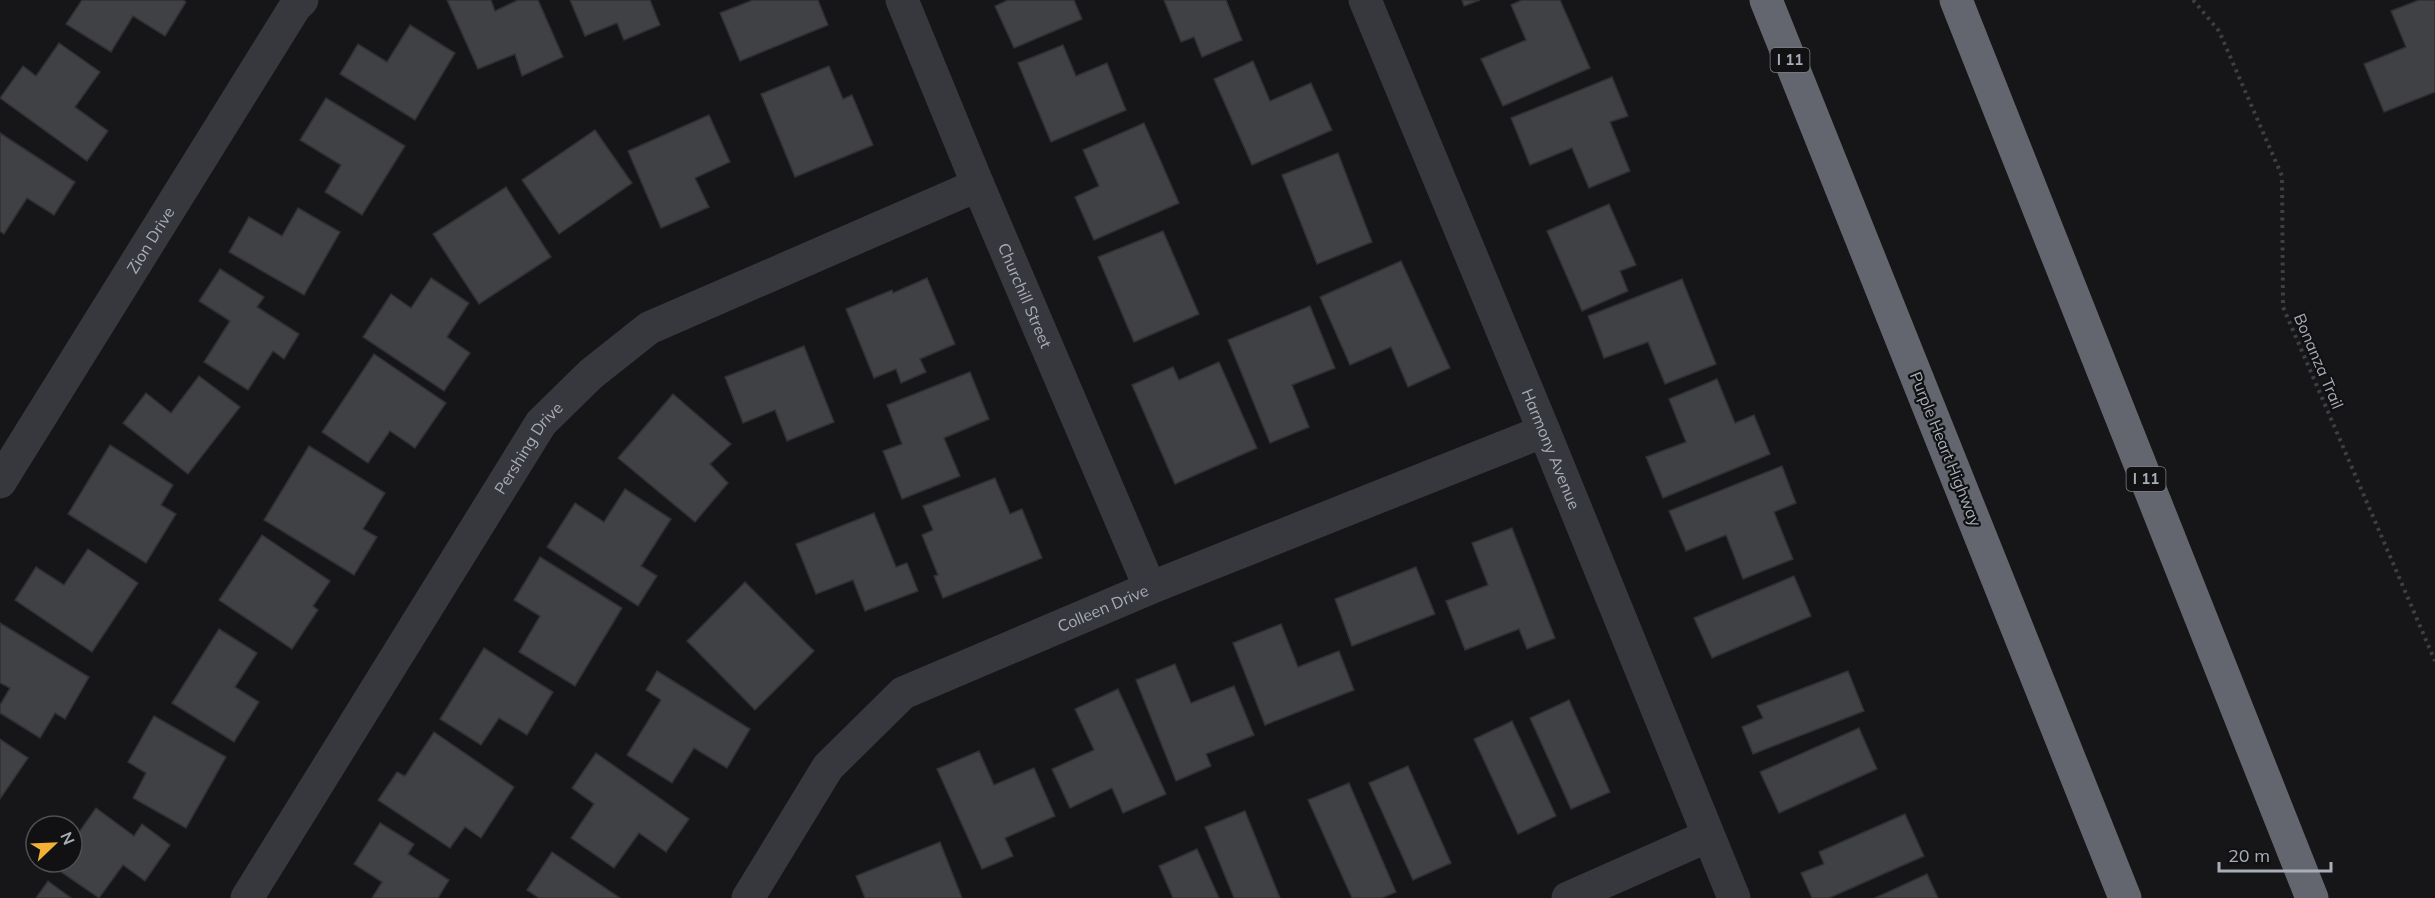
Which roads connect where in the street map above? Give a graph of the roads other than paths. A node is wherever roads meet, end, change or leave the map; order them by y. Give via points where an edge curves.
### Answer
1 (302, 0) edge
2 (902, 0) edge
3 (1365, 0) edge
4 (1766, 0) edge
5 (1956, 0) edge
6 (978, 185) junction
7 (1544, 430) junction
8 (0, 482) edge
9 (1150, 588) junction
10 (1708, 836) junction
11 (248, 898) edge
12 (748, 898) edge
13 (1568, 898) edge
14 (1734, 898) edge
15 (2125, 898) edge
16 (2312, 898) edge

1 - 8 street, Zion Drive
2 - 6 street, Churchill Street
3 - 7 street, Harmony Avenue
4 - 15 highway, Purple Heart Highway / I 11
5 - 16 highway, I 11
6 - 9 street, Churchill Street
6 - 11 street, Pershing Drive via 649,328 591,374 541,423
7 - 9 street, Colleen Drive
7 - 10 street, Harmony Avenue
9 - 12 street, Colleen Drive via 903,693 828,767
10 - 13 street
10 - 14 street, Harmony Avenue

